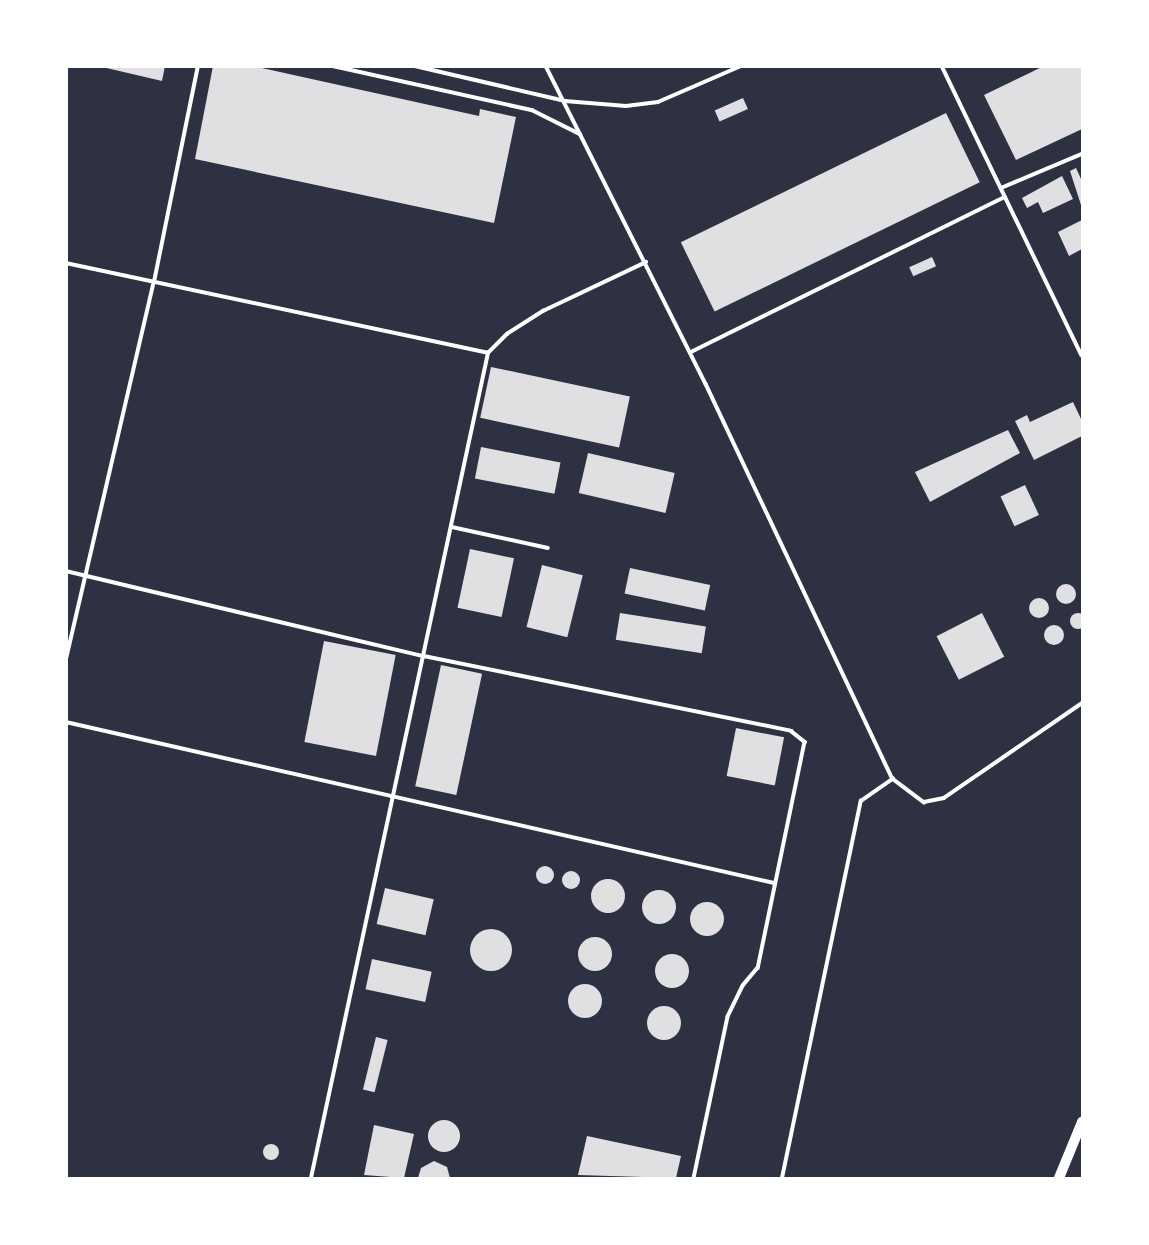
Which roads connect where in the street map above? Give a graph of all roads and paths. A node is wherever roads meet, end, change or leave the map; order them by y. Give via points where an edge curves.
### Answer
1 (198, 66) edge
2 (334, 66) edge
3 (415, 66) edge
4 (546, 66) edge
5 (741, 66) edge
6 (942, 66) edge
7 (565, 101) junction
8 (580, 135) junction
9 (1083, 155) edge
10 (1000, 188) junction
11 (1005, 197) junction
12 (646, 262) junction
13 (66, 263) edge
14 (154, 282) junction
15 (691, 352) junction
16 (488, 353) junction
17 (1083, 355) edge
18 (452, 527) junction
19 (548, 548) dead end
20 (66, 571) edge
21 (85, 575) junction
22 (424, 656) junction
23 (66, 659) edge
24 (1083, 703) edge
25 (66, 723) edge
26 (893, 779) junction
27 (394, 800) junction
28 (774, 883) junction
29 (1083, 1122) edge
30 (311, 1178) edge
31 (694, 1178) edge
32 (782, 1178) edge
33 (1059, 1178) edge

1 - 14 lane
2 - 8 lane via 532,110
3 - 7 lane
4 - 7 lane
5 - 7 lane via 658,102 626,106
6 - 10 lane
7 - 8 lane
8 - 12 lane
9 - 10 lane
10 - 11 lane
11 - 15 lane
11 - 17 lane
12 - 15 lane
12 - 16 lane via 543,311 507,334
13 - 14 lane
14 - 16 lane
14 - 21 lane
15 - 26 lane
16 - 18 lane
18 - 19 lane
18 - 22 lane
20 - 21 lane
21 - 22 lane
21 - 23 lane
22 - 27 lane
22 - 28 lane via 791,731 805,741
24 - 26 lane via 944,798 924,802
25 - 27 lane
26 - 32 lane via 861,801
27 - 28 lane
27 - 30 lane
28 - 31 lane via 758,968 728,1017
29 - 33 highway

